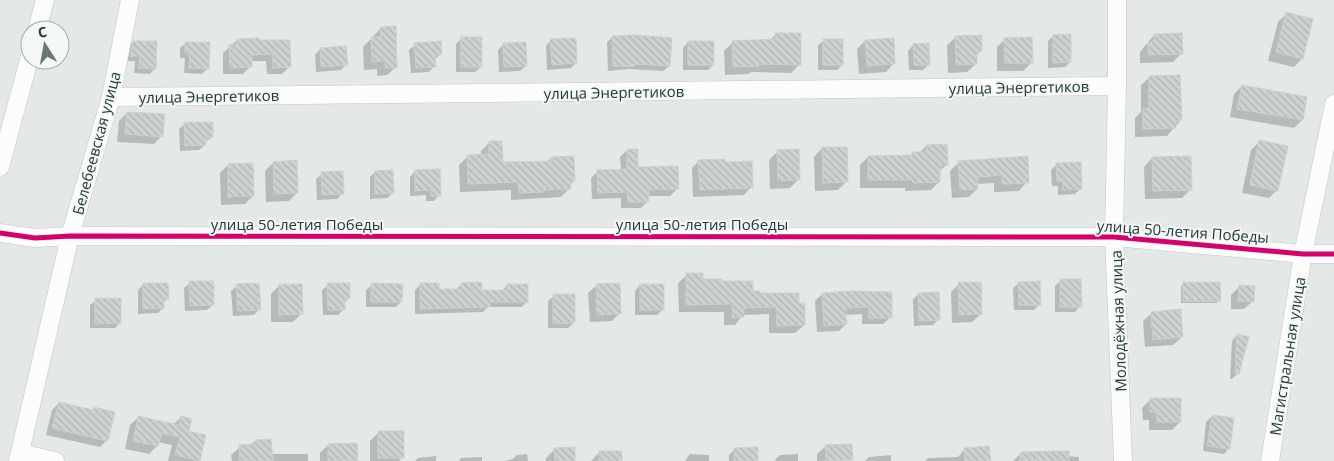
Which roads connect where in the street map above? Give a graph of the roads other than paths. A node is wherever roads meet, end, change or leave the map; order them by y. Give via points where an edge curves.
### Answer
1 (45, 0) edge
2 (130, 0) edge
3 (1117, 0) edge
4 (40, 20) edge
5 (26, 70) edge
6 (1117, 86) junction
7 (110, 97) junction
8 (1334, 104) edge
9 (0, 167) edge
10 (0, 233) edge
11 (70, 236) junction
12 (1114, 237) junction
13 (1304, 254) junction
14 (1334, 254) edge
15 (19, 457) edge
16 (55, 461) edge
17 (1123, 461) edge
18 (1270, 461) edge

1 - 4 street
2 - 7 street, Белебеевская улица
3 - 6 street, Молодёжная улица
5 - 9 street
6 - 7 street, улица Энергетиков
6 - 12 street, Молодёжная улица
7 - 11 street, Белебеевская улица
8 - 13 street, Магистральная улица
10 - 11 street, улица 50-летия Победы via 36,238
11 - 12 street, улица 50-летия Победы
11 - 15 street, Белебеевская улица
12 - 13 street, улица 50-летия Победы
12 - 17 street, Молодёжная улица
13 - 14 street, улица 50-летия Победы
13 - 18 street, Магистральная улица
15 - 16 street

